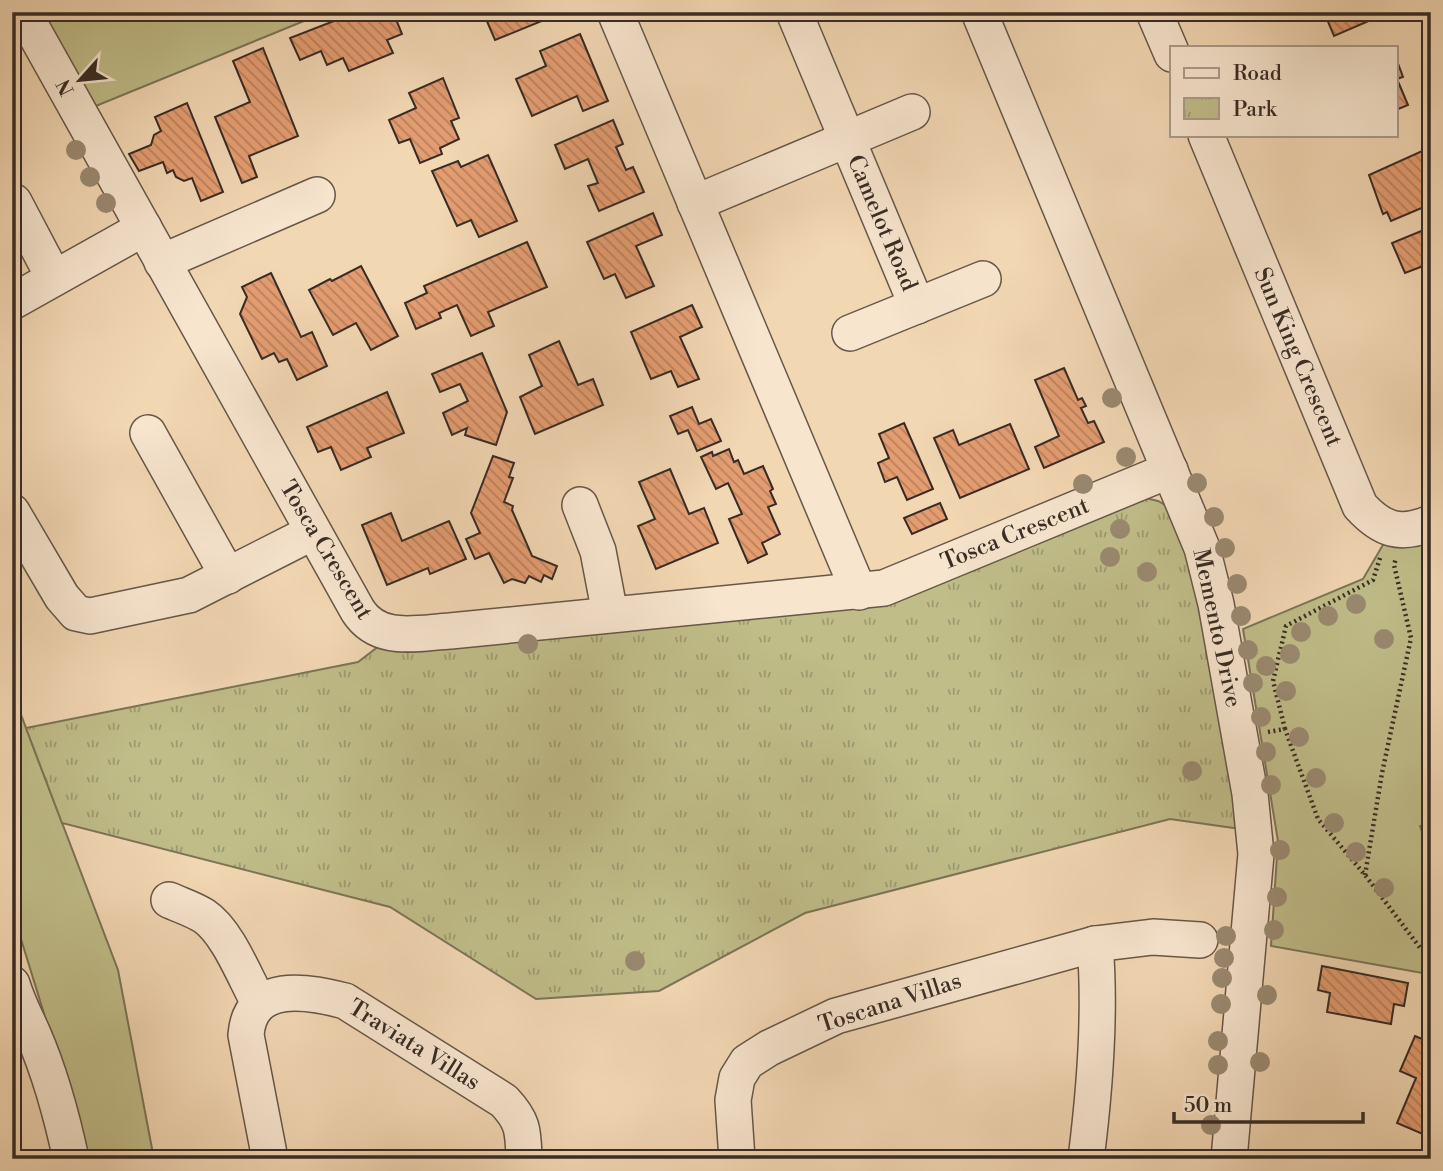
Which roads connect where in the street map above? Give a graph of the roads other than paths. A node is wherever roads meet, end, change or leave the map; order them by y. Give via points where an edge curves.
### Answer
1 (23, 12) edge
2 (615, 12) edge
3 (794, 12) edge
4 (979, 12) edge
5 (1154, 12) edge
6 (1170, 49) edge
7 (912, 112) dead end
8 (1206, 136) edge
9 (847, 139) junction
10 (317, 195) dead end
11 (14, 202) edge
12 (695, 203) junction
13 (144, 228) junction
14 (162, 262) junction
15 (54, 278) junction
16 (983, 279) dead end
17 (12, 302) edge
18 (917, 306) junction
19 (850, 333) dead end
20 (148, 433) dead end
21 (1170, 470) junction
22 (580, 505) dead end
23 (12, 512) edge
24 (1408, 527) edge
25 (313, 532) junction
26 (228, 576) junction
27 (859, 592) junction
28 (610, 614) junction
29 (169, 900) dead end
30 (1200, 940) dead end
31 (1095, 944) junction
32 (17, 1000) edge
33 (259, 1003) junction
34 (50, 1159) edge
35 (71, 1159) edge
36 (270, 1159) edge
37 (524, 1159) edge
38 (737, 1159) edge
39 (1086, 1159) edge
40 (1230, 1159) edge

1 - 13 street, Tosca Crescent
2 - 12 street
3 - 9 street, Camelot Road
4 - 21 street, Memento Drive
5 - 6 street
7 - 9 street, Camelot Road
8 - 24 street, Sun King Crescent via 1360,506 1373,521
9 - 12 street, Camelot Road
9 - 18 street, Camelot Road
10 - 14 street
11 - 15 street
12 - 27 street
13 - 14 street, Tosca Crescent
13 - 15 street
14 - 25 street, Tosca Crescent
15 - 17 street
16 - 18 street, Camelot Road
18 - 19 street, Camelot Road
20 - 26 street
21 - 27 street, Tosca Crescent via 893,584
21 - 40 street, Memento Drive via 1202,548 1216,604 1250,794 1256,854
22 - 28 street via 598,551
23 - 26 street via 76,613 90,616 176,598
25 - 26 street
25 - 28 street, Tosca Crescent via 364,620 382,632 450,631
27 - 28 street, Tosca Crescent
29 - 33 street via 205,917 218,930
30 - 31 street, Toscana Villas via 1153,937
31 - 38 street, Toscana Villas via 836,1016 769,1048 747,1062 737,1078 733,1100
31 - 39 street via 1094,1093
32 - 34 street
32 - 35 street via 47,1074
33 - 36 street via 247,1021 246,1035
33 - 37 street, Traviata Villas via 294,992 345,1001 504,1101 523,1126

